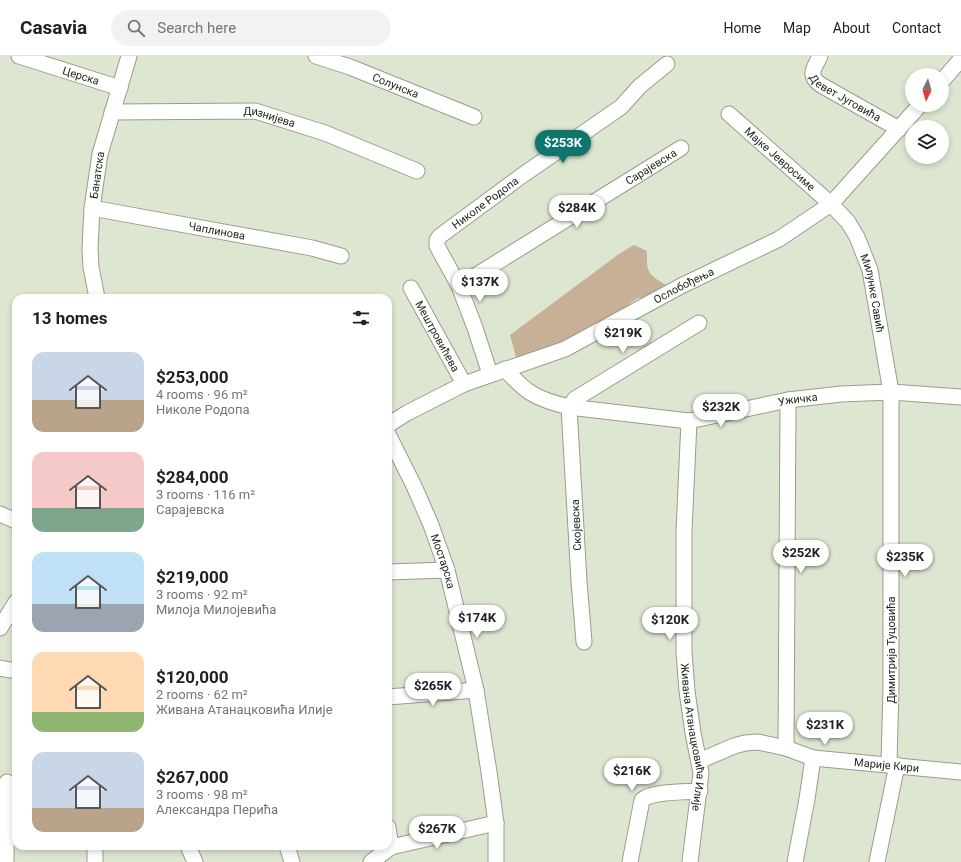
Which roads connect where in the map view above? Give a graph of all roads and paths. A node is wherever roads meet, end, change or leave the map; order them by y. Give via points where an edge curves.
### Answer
1 (19, 56) edge
2 (129, 56) edge
3 (316, 56) edge
4 (820, 56) edge
5 (961, 59) edge
6 (667, 64) dead end
7 (949, 73) edge
8 (120, 88) junction
9 (112, 112) junction
10 (914, 112) edge
11 (729, 114) dead end
12 (474, 117) dead end
13 (899, 129) junction
14 (681, 148) dead end
15 (417, 172) dead end
16 (831, 204) junction
17 (92, 208) junction
18 (341, 256) dead end
19 (458, 286) junction
20 (411, 288) dead end
21 (96, 294) edge
22 (699, 323) dead end
23 (505, 369) junction
24 (490, 374) junction
25 (464, 384) junction
26 (891, 392) junction
27 (961, 397) edge
28 (788, 400) junction
29 (569, 407) junction
30 (689, 421) junction
31 (392, 424) edge
32 (392, 433) edge
33 (0, 514) edge
34 (12, 518) edge
35 (447, 570) junction
36 (392, 572) edge
37 (12, 608) edge
38 (0, 628) edge
39 (584, 642) dead end
40 (0, 668) edge
41 (12, 670) edge
42 (476, 690) junction
43 (392, 697) edge
44 (786, 748) junction
45 (813, 758) junction
46 (699, 760) junction
47 (893, 765) junction
48 (961, 772) edge
49 (8, 782) edge
50 (700, 791) junction
51 (496, 823) junction
52 (392, 847) edge
53 (95, 850) edge
54 (190, 850) edge
55 (288, 850) edge
56 (387, 850) edge
57 (6, 862) edge
58 (95, 862) edge
59 (195, 862) edge
60 (292, 862) edge
61 (371, 862) edge
62 (496, 862) edge
63 (630, 862) edge
64 (690, 862) edge
65 (795, 862) edge
66 (877, 862) edge

1 - 8 street, Церска
2 - 8 street, Банатска
3 - 12 street, Солунска
4 - 13 street, Девет Југовића via 813,72 814,80
5 - 7 street
6 - 19 street, Николе Родопа via 640,86 621,107 440,236 437,246
8 - 9 street, Банатска
9 - 15 street, Дизнијева via 255,111 325,133
9 - 17 street, Банатска via 100,154
10 - 13 street, Ослобођења
11 - 16 street, Мајке Јевросиме
13 - 16 street, Ослобођења
14 - 19 street, Сарајевска
16 - 23 street, Ослобођења via 779,239 681,286 584,340 551,355
16 - 26 street, Милунке Савић via 848,222 857,237 870,270
17 - 18 street, Чаплинова via 312,248
17 - 21 street, Банатска via 91,267
19 - 24 street
20 - 25 street, Мештровићева
22 - 29 street via 575,399
23 - 24 street, Ослобођења
23 - 29 street, Ужичка via 527,391 545,400
24 - 25 street, Ослобођења
25 - 31 street, Ослобођења via 407,413
26 - 27 street, Ужичка
26 - 28 street, Ужичка
26 - 47 street, Димитрија Туцовића
28 - 30 street, Ужичка
28 - 44 street
29 - 30 street, Ужичка
29 - 39 street, Скојевска
30 - 46 street, Живана Атанацковића Илије via 684,531 684,652 692,726
32 - 35 street, Мостарска
33 - 34 street
35 - 36 street
35 - 42 street, Мостарска
37 - 38 street
40 - 41 street
42 - 43 street
42 - 51 street, Мостарска
44 - 45 street, Марије Кири
44 - 46 street, Марије Кири via 758,742 745,743
45 - 47 street, Марије Кири
45 - 65 street
46 - 50 street, Живана Атанацковића Илије
47 - 48 street, Марије Кири
47 - 66 street, Димитрија Туцовића
49 - 57 street
50 - 63 street via 663,794 642,800
50 - 64 street, Живана Атанацковића Илије
51 - 52 street
51 - 62 street, Мостарска
53 - 58 street
54 - 59 street
55 - 60 street
56 - 61 street

